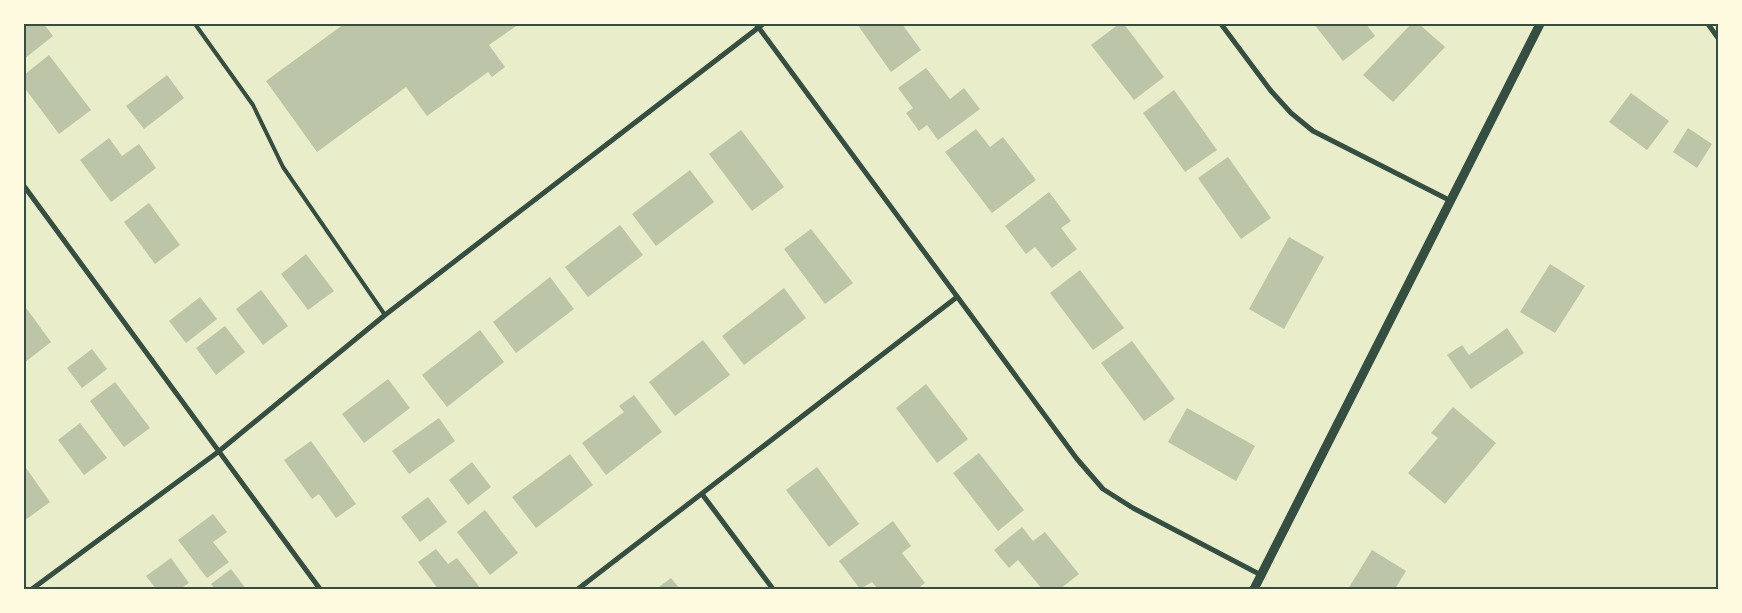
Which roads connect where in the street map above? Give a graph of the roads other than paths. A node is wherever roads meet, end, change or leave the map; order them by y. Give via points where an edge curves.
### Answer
1 (195, 24) edge
2 (1221, 24) edge
3 (1540, 24) edge
4 (1708, 24) edge
5 (759, 25) edge
6 (1718, 38) edge
7 (24, 186) edge
8 (1451, 201) junction
9 (956, 297) junction
10 (385, 315) junction
11 (218, 452) junction
12 (702, 494) junction
13 (1261, 575) junction
14 (32, 589) edge
15 (320, 589) edge
16 (578, 589) edge
17 (773, 589) edge
18 (1254, 589) edge

1 - 10 lane via 252,105 284,167
2 - 8 street via 1271,91 1313,131
3 - 8 street
4 - 6 street
5 - 9 street
5 - 10 street
7 - 11 street
8 - 13 street
9 - 12 street
9 - 13 street via 1103,489
10 - 11 street
11 - 14 street
11 - 15 street
12 - 16 street
12 - 17 street
13 - 18 street

